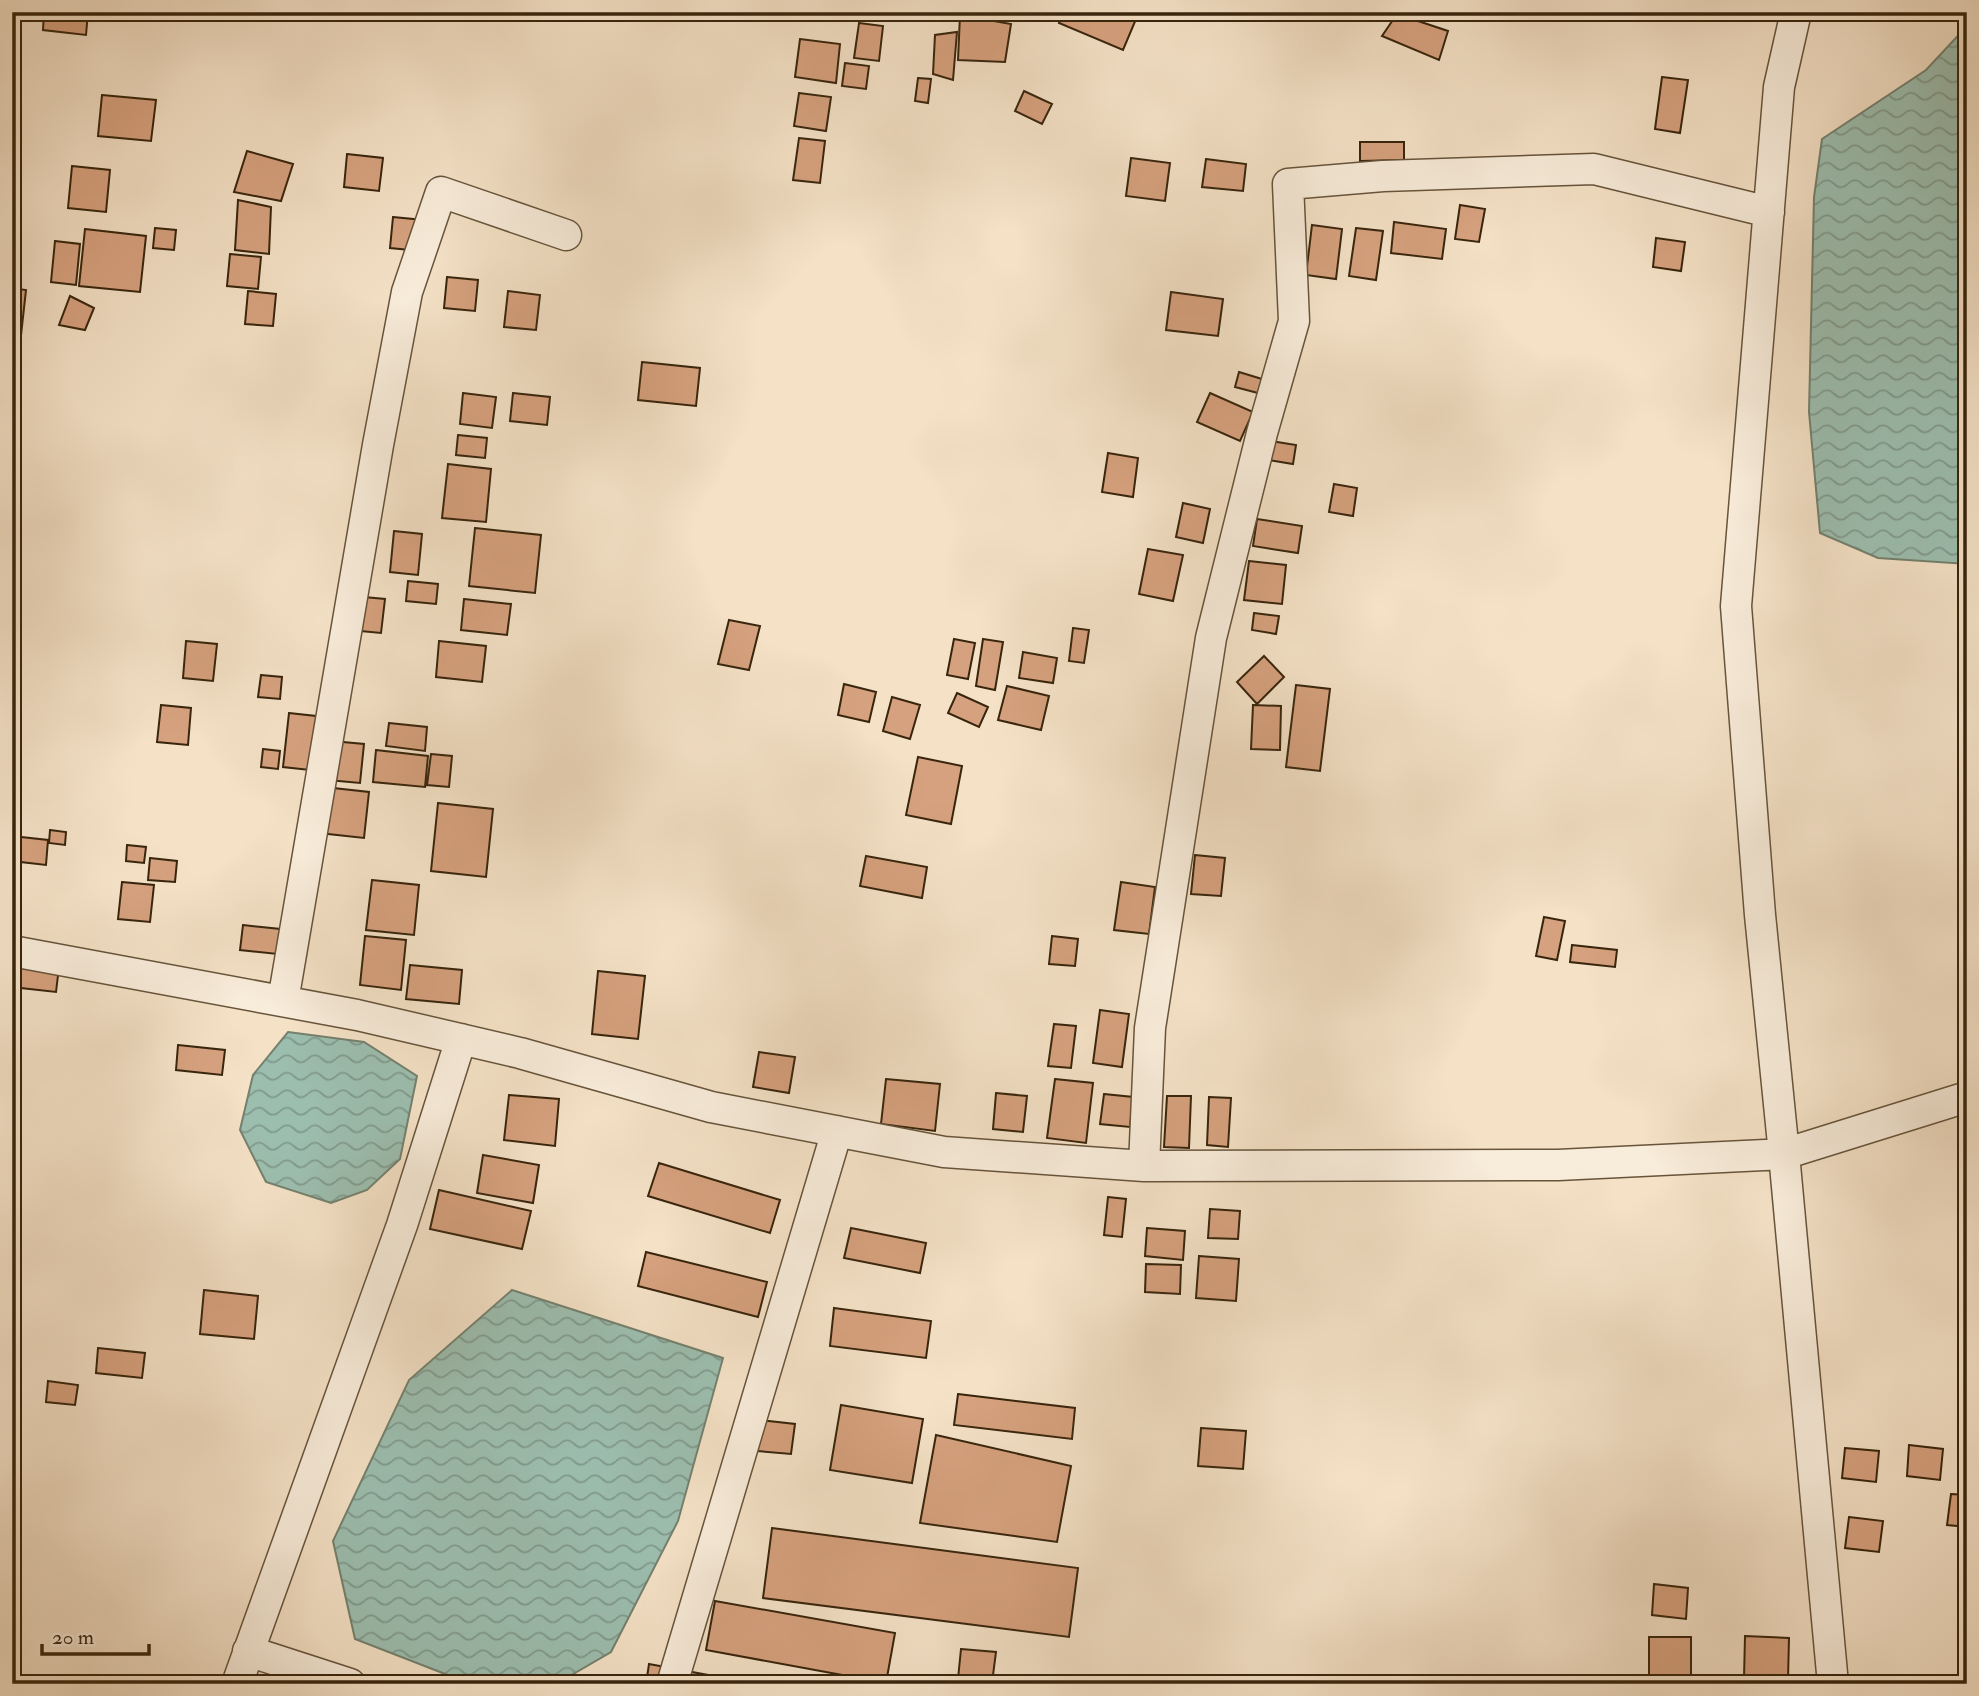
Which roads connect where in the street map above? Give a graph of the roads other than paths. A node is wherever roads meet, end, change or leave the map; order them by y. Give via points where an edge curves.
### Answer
1 (1796, 12) edge
2 (1769, 212) junction
3 (566, 235) dead end
4 (12, 951) edge
5 (283, 1001) junction
6 (461, 1039) junction
7 (1967, 1097) edge
8 (837, 1132) junction
9 (1784, 1154) junction
10 (1144, 1166) junction
11 (248, 1651) junction
12 (237, 1684) edge
13 (351, 1684) edge
14 (672, 1684) edge
15 (1833, 1684) edge

1 - 2 street via 1779,87
2 - 9 street via 1736,606
2 - 10 street via 1594,169 1289,184 1294,321 1211,638 1150,1028
3 - 5 street via 441,192 407,292
4 - 5 street
5 - 6 street
6 - 8 street via 711,1107
6 - 11 street via 402,1225
7 - 9 street
8 - 10 street via 944,1152
8 - 14 street
9 - 10 street via 1558,1165
9 - 15 street
11 - 12 street
11 - 13 street

